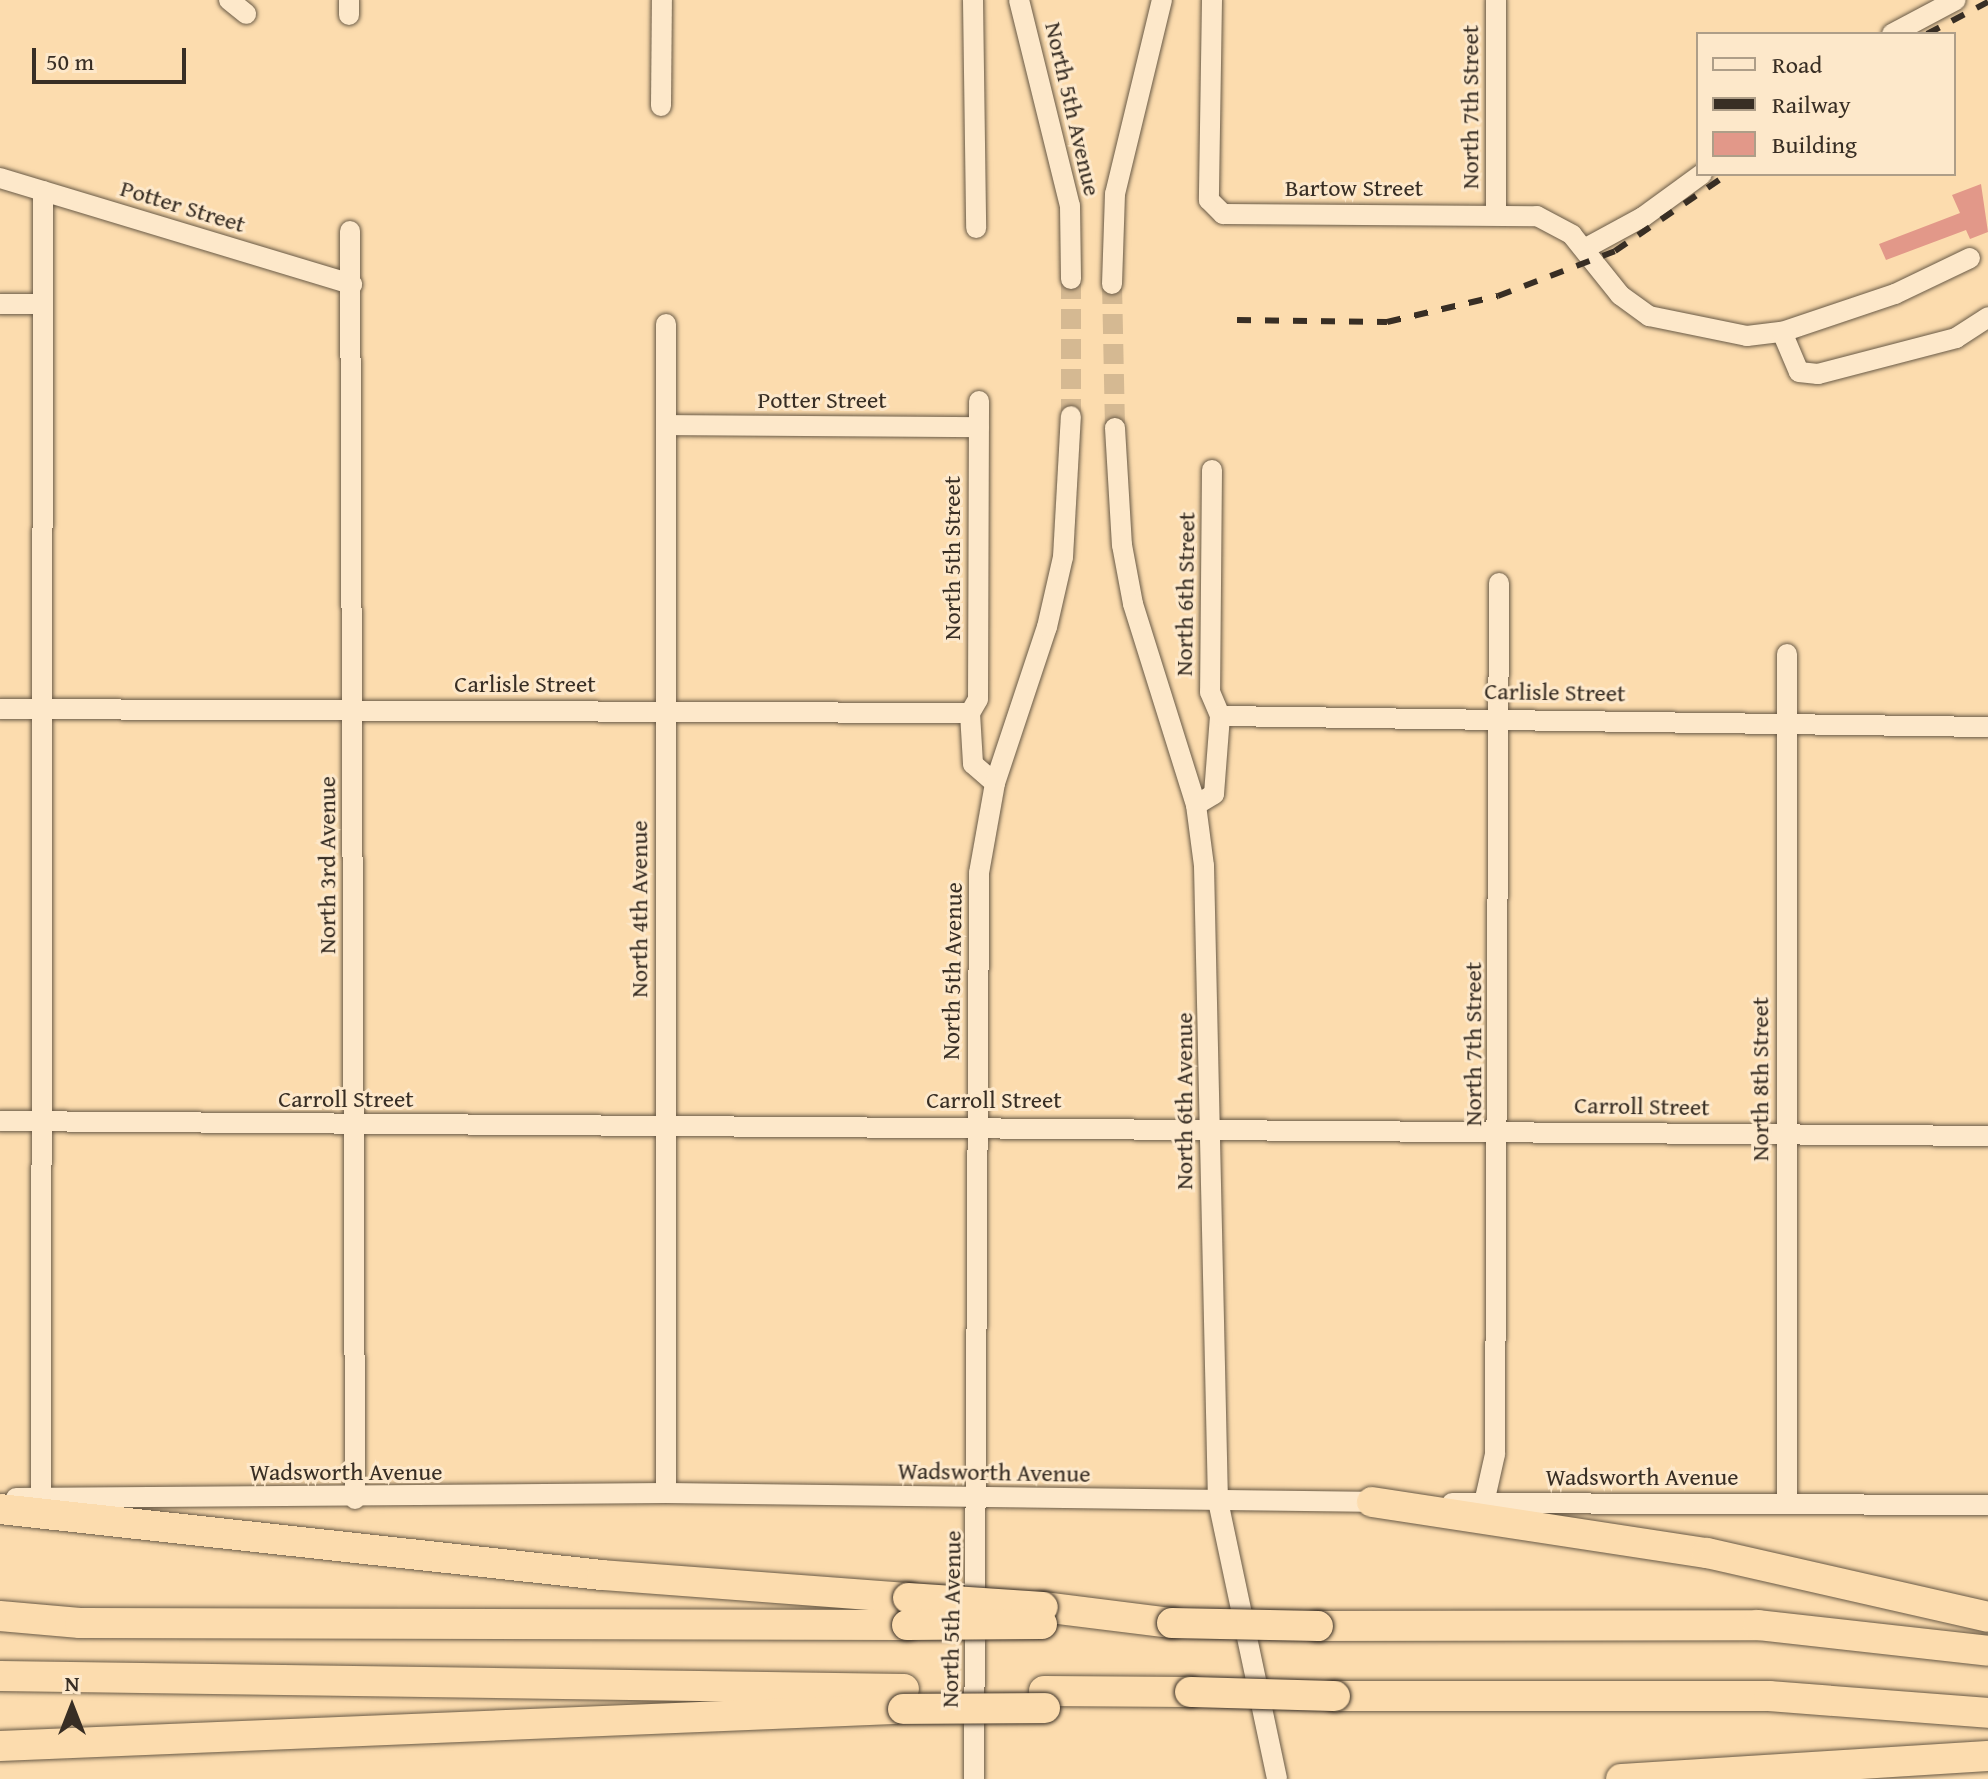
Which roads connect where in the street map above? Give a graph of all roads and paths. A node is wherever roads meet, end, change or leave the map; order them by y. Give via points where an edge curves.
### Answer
1 (229, 0) edge
2 (662, 0) edge
3 (973, 0) edge
4 (1019, 0) edge
5 (1162, 0) edge
6 (1212, 0) edge
7 (1496, 0) edge
8 (1956, 0) edge
9 (246, 14) dead end
10 (1896, 32) edge
11 (661, 106) dead end
12 (1699, 176) edge
13 (0, 178) edge
14 (43, 191) junction
15 (1496, 214) junction
16 (976, 228) dead end
17 (350, 231) dead end
18 (1584, 249) junction
19 (1970, 258) dead end
20 (1071, 279) tunnel mouth
21 (352, 284) junction
22 (1112, 284) tunnel mouth
23 (0, 304) edge
24 (39, 304) junction
25 (1988, 317) edge
26 (666, 324) dead end
27 (1782, 332) junction
28 (979, 401) dead end
29 (1071, 416) tunnel mouth
30 (666, 425) junction
31 (979, 427) junction
32 (1115, 428) tunnel mouth
33 (1212, 470) dead end
34 (1499, 583) dead end
35 (1787, 654) dead end
36 (0, 709) edge
37 (41, 709) junction
38 (351, 709) junction
39 (664, 711) junction
40 (970, 713) junction
41 (1220, 716) junction
42 (1497, 718) junction
43 (1786, 721) junction
44 (1988, 727) edge
45 (995, 783) junction
46 (1196, 805) junction
47 (0, 1121) edge
48 (41, 1121) junction
49 (355, 1125) junction
50 (665, 1125) junction
51 (978, 1127) junction
52 (1210, 1127) junction
53 (1500, 1129) junction
54 (1786, 1134) junction
55 (1988, 1136) edge
56 (666, 1493) junction
57 (0, 1498) edge
58 (41, 1498) junction
59 (355, 1499) junction
60 (979, 1499) junction
61 (1218, 1501) junction
62 (1372, 1502) junction
63 (1484, 1503) junction
64 (1787, 1503) junction
65 (1988, 1505) edge
66 (0, 1509) edge
67 (907, 1612) junction
68 (0, 1616) edge
69 (1988, 1617) edge
70 (1988, 1651) edge
71 (0, 1676) edge
72 (903, 1699) junction
73 (1988, 1713) edge
74 (0, 1746) edge
75 (1988, 1756) edge
76 (974, 1779) edge
77 (1277, 1779) edge
78 (1621, 1779) edge

1 - 9 street
2 - 11 street
3 - 16 street
4 - 20 street, North 5th Avenue via 1070,206
5 - 22 street via 1115,194
6 - 15 street, Bartow Street via 1213,209 1223,214
7 - 15 street, North 7th Street
8 - 10 street
12 - 18 street
13 - 14 street, Potter Street
14 - 21 street, Potter Street
14 - 24 street
15 - 18 street, Bartow Street via 1537,216 1572,235
17 - 21 street, North 3rd Avenue
18 - 27 street, Bartow Street via 1620,295 1649,316 1747,336
19 - 27 street, Bartow Street via 1895,294
21 - 38 street, North 3rd Avenue
23 - 24 street
24 - 37 street
25 - 27 street via 1956,338 1818,374 1799,372
26 - 30 street, North 4th Avenue
28 - 31 street, North 5th Street
29 - 45 street, North 5th Avenue via 1063,557 1047,627
30 - 31 street, Potter Street
30 - 39 street, North 4th Avenue
31 - 40 street, North 5th Street via 978,699
32 - 46 street, North 6th Avenue via 1122,545 1133,604
33 - 41 street, North 6th Street via 1210,692
34 - 42 street, North 7th Street
35 - 43 street, North 8th Street
36 - 37 street, Carlisle Street
37 - 38 street, Carlisle Street
37 - 48 street
38 - 39 street, Carlisle Street
38 - 49 street, North 3rd Avenue
39 - 40 street, Carlisle Street
39 - 50 street, North 4th Avenue
40 - 45 street via 973,764
41 - 42 street, Carlisle Street
41 - 46 street via 1214,794
42 - 43 street, Carlisle Street
42 - 53 street, North 7th Street
43 - 44 street, Carlisle Street
43 - 54 street, North 8th Street
45 - 51 street, North 5th Avenue via 976,933
46 - 52 street, North 6th Avenue via 1211,946
47 - 48 street, Carroll Street
48 - 49 street, Carroll Street
48 - 58 street
49 - 50 street, Carroll Street
49 - 59 street, North 3rd Avenue
50 - 51 street, Carroll Street
50 - 56 street, North 4th Avenue
51 - 52 street, Carroll Street
51 - 60 street, North 5th Avenue
52 - 53 street, Carroll Street
52 - 61 street, North 6th Avenue
53 - 54 street, Carroll Street
53 - 63 street, North 7th Street via 1495,1454
54 - 55 street, Carroll Street
54 - 64 street, North 8th Street
56 - 59 street, Wadsworth Avenue
56 - 60 street, Wadsworth Avenue
57 - 58 street, Wadsworth Avenue
58 - 59 street, Wadsworth Avenue
60 - 61 street, Wadsworth Avenue
60 - 76 street, North 5th Avenue
61 - 62 street, Wadsworth Avenue
61 - 77 street, North 6th Avenue
62 - 63 street, Wadsworth Avenue
62 - 69 highway via 1707,1553
63 - 64 street, Wadsworth Avenue
64 - 65 street, Wadsworth Avenue
66 - 67 highway
67 - 68 highway via 80,1623
67 - 70 highway, bridge via 1318,1626 1758,1625
71 - 72 highway
72 - 73 highway, bridge via 1044,1700 1182,1692 1769,1696
72 - 74 highway
75 - 78 highway

